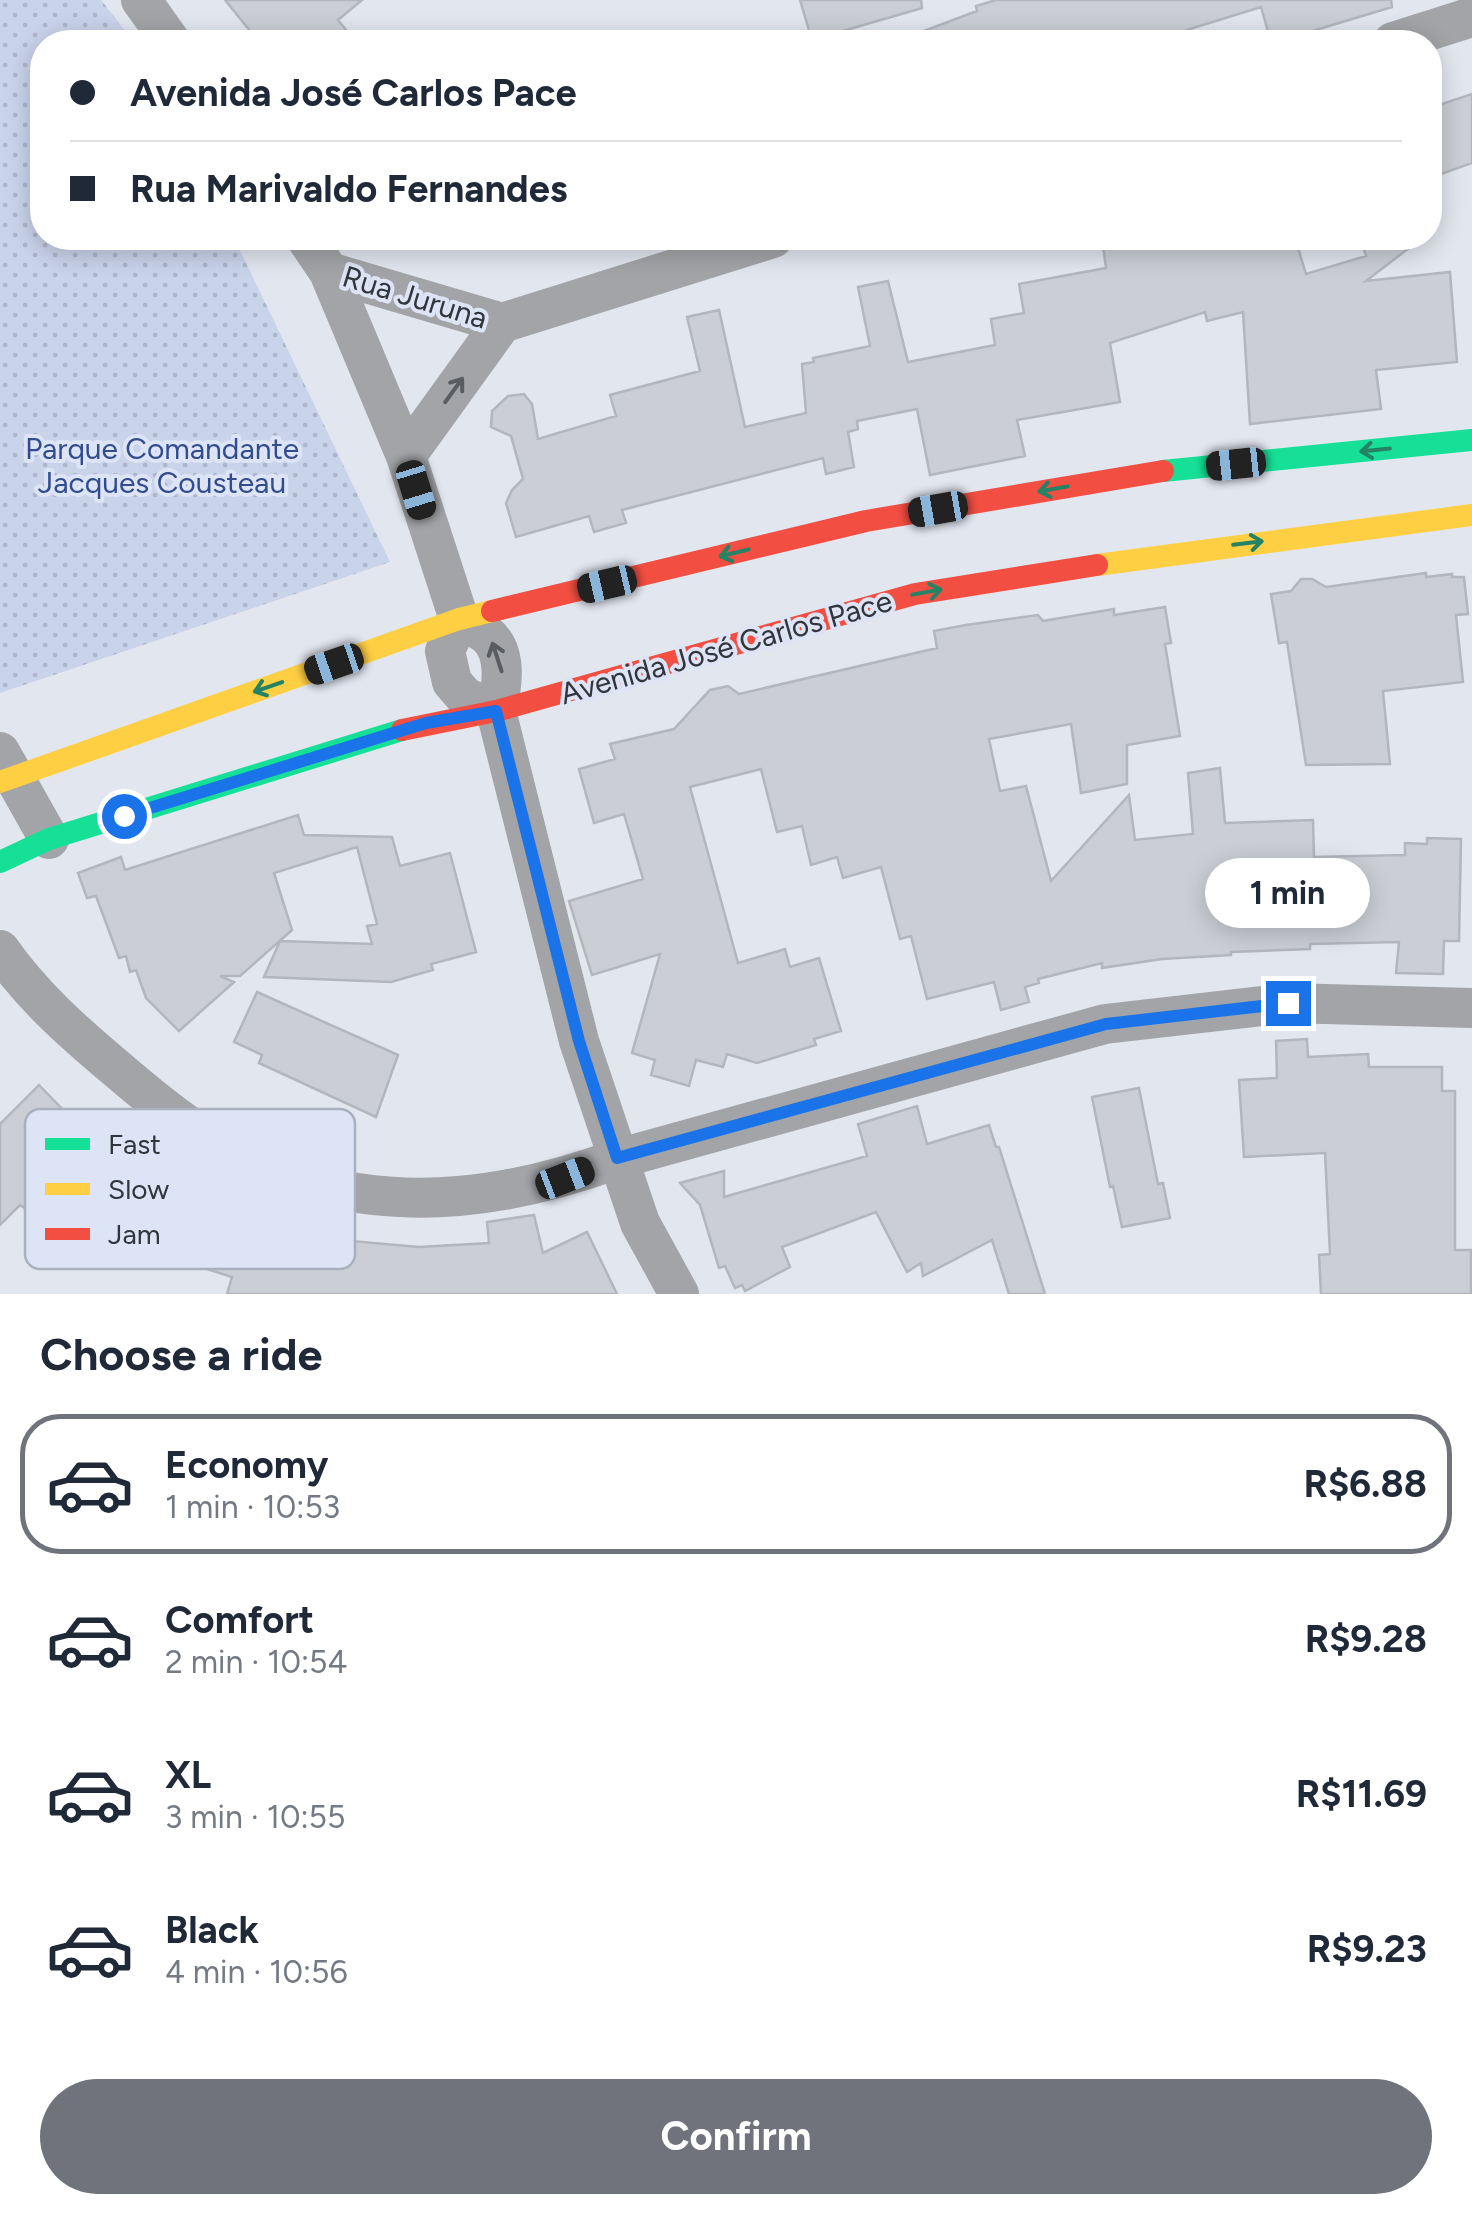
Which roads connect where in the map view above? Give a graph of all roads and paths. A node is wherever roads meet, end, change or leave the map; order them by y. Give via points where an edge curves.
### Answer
1 (141, 0) edge
2 (1472, 17) edge
3 (163, 30) edge
4 (1431, 30) edge
5 (314, 250) edge
6 (735, 250) edge
7 (329, 272) junction
8 (502, 323) junction
9 (1472, 440) edge
10 (406, 456) junction
11 (1472, 515) edge
12 (459, 619) junction
13 (496, 711) junction
14 (4, 770) edge
15 (48, 839) junction
16 (0, 862) edge
17 (0, 950) edge
18 (1472, 1008) edge
19 (162, 1109) edge
20 (617, 1158) junction
21 (355, 1193) edge
22 (679, 1294) edge

1 - 3 street
2 - 4 street
5 - 7 street
6 - 8 street, Rua Juruna
7 - 8 street, Rua Juruna
7 - 10 street
10 -> 8 street, Rua Juruna
9 -> 12 main road via 1157,472 885,518
10 - 12 street
13 -> 11 main road, Avenida José Carlos Pace via 915,594
12 - 13 street via 445,651 452,682 465,697
12 -> 14 main road
13 - 15 main road, Avenida José Carlos Pace via 426,723
13 - 20 street via 579,1041
14 - 15 street
15 - 16 main road, Avenida José Carlos Pace
17 - 19 street via 23,983
18 - 20 street via 1288,1003 1106,1024
20 - 21 street via 510,1190 425,1198
20 - 22 street via 640,1222

